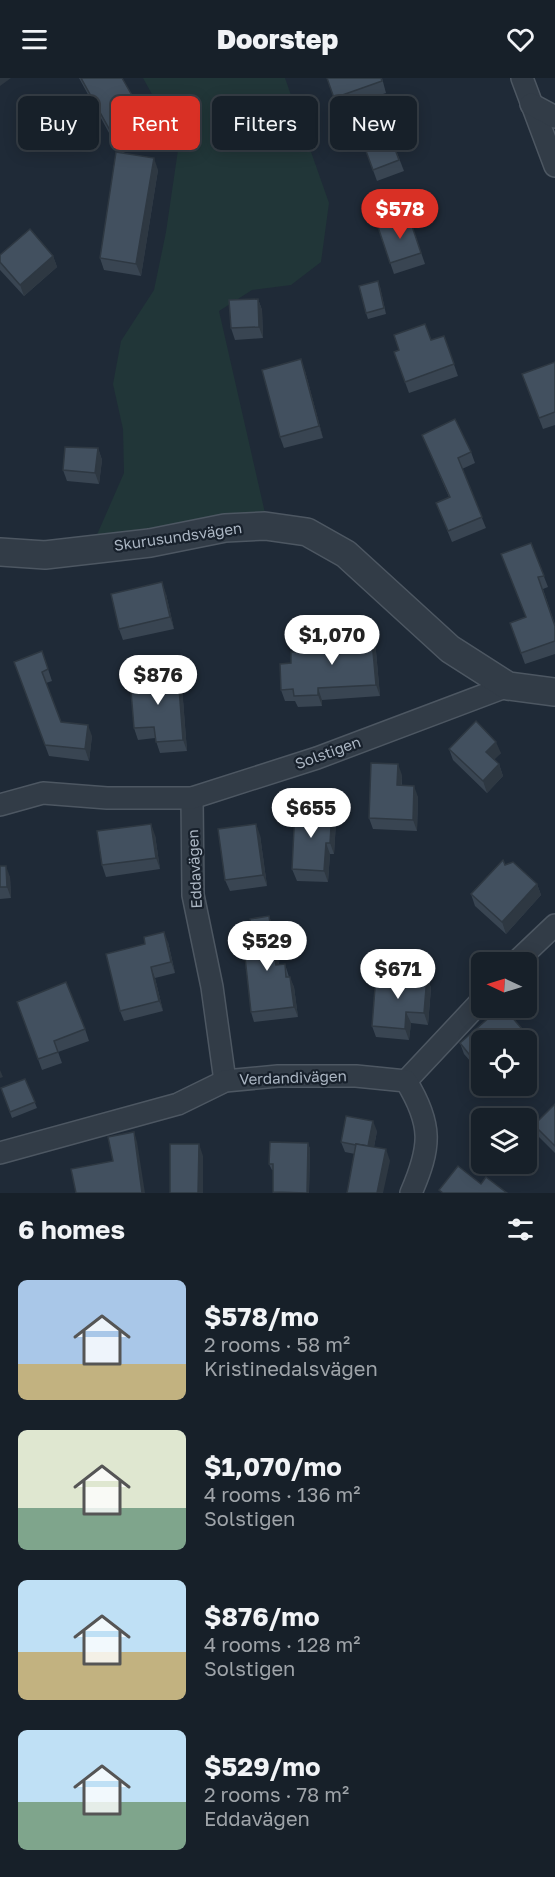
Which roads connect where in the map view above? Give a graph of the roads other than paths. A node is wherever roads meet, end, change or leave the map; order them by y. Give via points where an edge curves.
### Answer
1 (522, 78) edge
2 (531, 104) junction
3 (555, 117) edge
4 (555, 166) edge
5 (0, 552) edge
6 (508, 686) junction
7 (555, 692) edge
8 (192, 798) junction
9 (0, 805) edge
10 (555, 925) edge
11 (527, 952) edge
12 (471, 1012) edge
13 (225, 1081) junction
14 (406, 1081) junction
15 (0, 1154) edge
16 (411, 1193) edge

1 - 2 street
2 - 3 street
2 - 4 street
5 - 6 street, Skurusundsvägen via 45,555 265,526 307,532 346,554 450,650
6 - 7 street, Skurusundsvägen
6 - 8 street, Solstigen via 317,758
8 - 9 street, Solstigen via 43,793
8 - 13 street, Eddavägen via 193,895 212,987
10 - 11 street
12 - 14 street
13 - 14 street, Verdandivägen via 278,1076
13 - 15 street, Verdandivägen via 178,1104
14 - 16 street via 422,1106 427,1133

